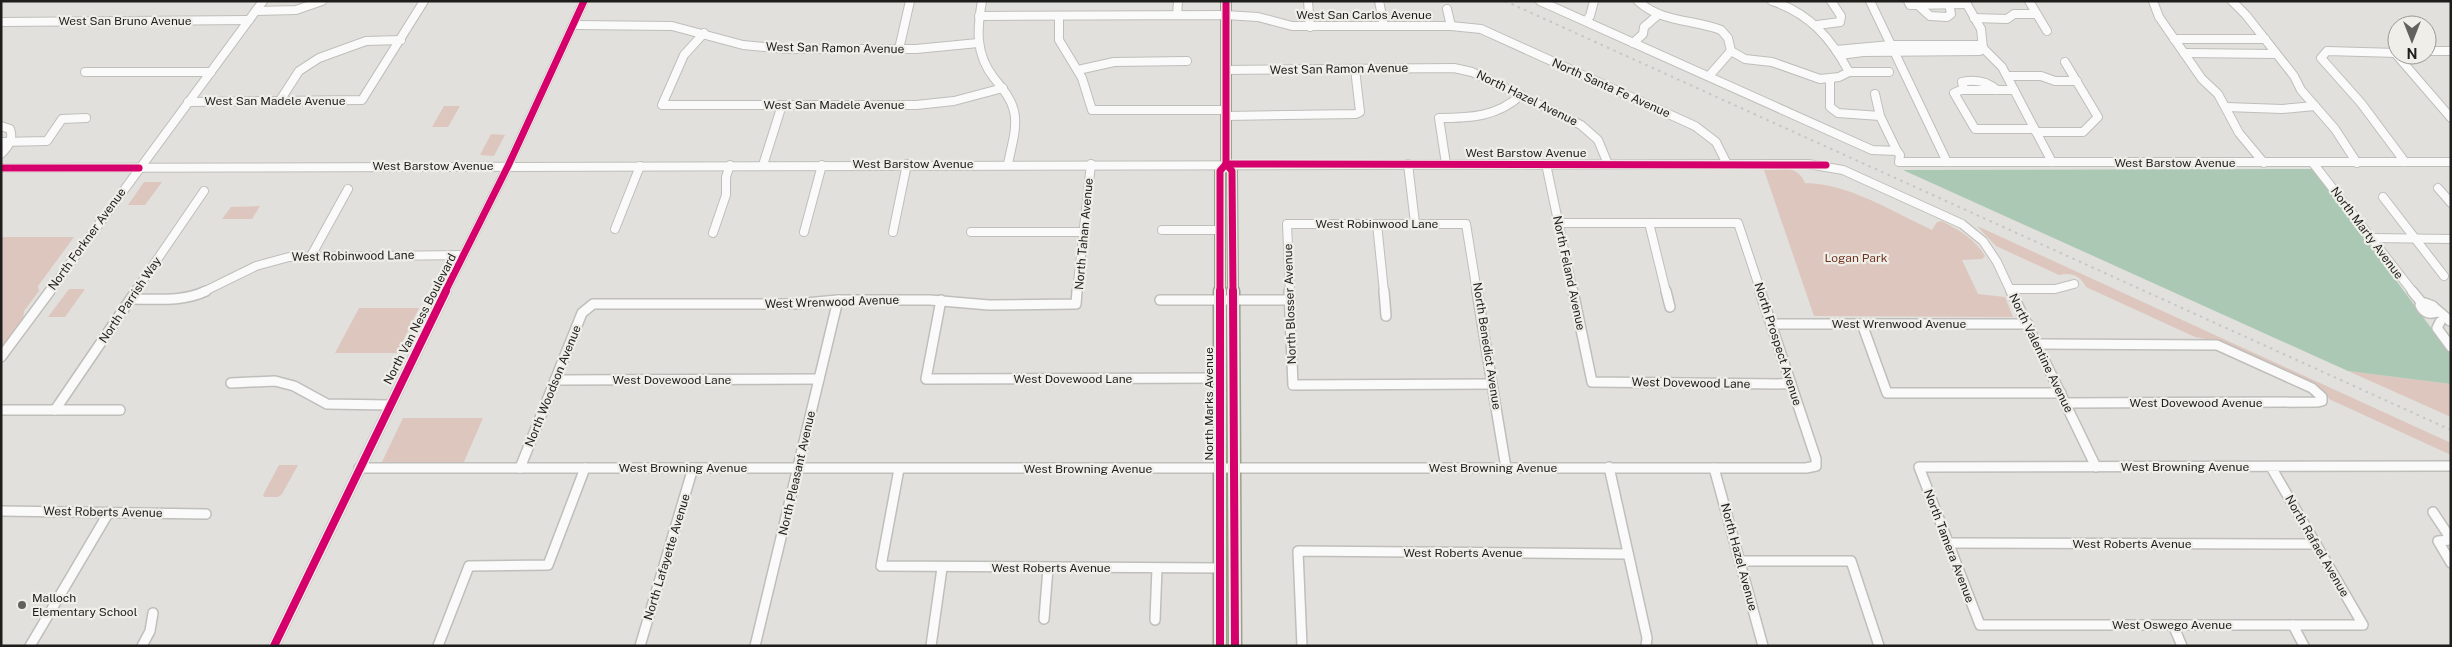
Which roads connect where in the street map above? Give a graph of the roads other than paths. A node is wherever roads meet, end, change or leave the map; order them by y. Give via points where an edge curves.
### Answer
1 (263, 1) edge
2 (322, 1) edge
3 (424, 1) edge
4 (584, 1) edge
5 (910, 1) edge
6 (982, 1) edge
7 (1178, 1) edge
8 (1226, 1) edge
9 (1308, 1) edge
10 (1379, 1) edge
11 (1540, 1) edge
12 (1594, 1) edge
13 (1638, 1) edge
14 (1772, 1) edge
15 (1831, 1) edge
16 (1870, 1) edge
17 (1908, 1) edge
18 (2029, 1) edge
19 (2153, 1) edge
20 (2232, 1) edge
21 (1785, 3) edge
22 (1966, 3) edge
23 (1949, 4) junction
24 (1918, 5) junction
25 (1447, 9) dead end
26 (256, 11) junction
27 (2036, 14) junction
28 (1177, 15) junction
29 (1226, 15) junction
30 (1658, 15) junction
31 (979, 16) junction
32 (1059, 16) junction
33 (1974, 18) junction
34 (249, 20) junction
35 (1586, 21) junction
36 (1, 22) edge
37 (575, 25) junction
38 (1817, 25) junction
39 (1384, 26) junction
40 (1451, 26) junction
41 (1310, 27) junction
42 (1481, 29) joint
43 (2047, 31) dead end
44 (704, 33) junction
45 (2174, 39) junction
46 (2265, 39) junction
47 (401, 40) junction
48 (978, 43) junction
49 (1633, 43) junction
50 (1891, 47) junction
51 (1983, 48) junction
52 (899, 49) junction
53 (1731, 51) junction
54 (2437, 51) edge
55 (2451, 51) edge
56 (1838, 52) junction
57 (2184, 53) junction
58 (2387, 53) edge
59 (2276, 54) junction
60 (1187, 61) dead end
61 (2065, 62) dead end
62 (2406, 65) edge
63 (1355, 68) junction
64 (1454, 68) joint
65 (1078, 70) junction
66 (1225, 70) junction
67 (85, 72) dead end
68 (211, 72) junction
69 (1849, 72) junction
70 (1889, 72) dead end
71 (1709, 76) junction
72 (2008, 76) junction
73 (1830, 80) junction
74 (2077, 82) junction
75 (1003, 88) junction
76 (2014, 90) junction
77 (1875, 94) dead end
78 (1521, 95) junction
79 (188, 102) junction
80 (279, 102) junction
81 (782, 105) junction
82 (2315, 106) junction
83 (2226, 108) junction
84 (1225, 113) junction
85 (1880, 116) junction
86 (86, 118) dead end
87 (2451, 118) edge
88 (1, 126) edge
89 (2035, 130) junction
90 (4, 143) edge
91 (1897, 150) junction
92 (1, 154) edge
93 (1946, 162) junction
94 (2052, 162) junction
95 (2405, 162) junction
96 (2451, 162) edge
97 (2264, 163) junction
98 (2313, 163) junction
99 (2357, 163) junction
100 (907, 164) junction
101 (1008, 164) junction
102 (1091, 164) junction
103 (1226, 164) junction
104 (1408, 164) junction
105 (1446, 164) junction
106 (1546, 164) junction
107 (1608, 164) junction
108 (1727, 164) junction
109 (730, 165) junction
110 (764, 165) junction
111 (822, 165) junction
112 (508, 166) junction
113 (640, 166) junction
114 (1, 168) edge
115 (139, 168) junction
116 (348, 188) dead end
117 (2438, 188) dead end
118 (204, 191) dead end
119 (2383, 197) dead end
120 (2451, 203) edge
121 (1415, 223) junction
122 (1559, 223) junction
123 (1649, 223) junction
124 (1287, 224) joint
125 (1377, 224) junction
126 (1466, 224) joint
127 (615, 229) dead end
128 (1162, 230) dead end
129 (1220, 230) junction
130 (713, 232) dead end
131 (804, 232) dead end
132 (893, 232) dead end
133 (971, 232) dead end
134 (1084, 232) junction
135 (2371, 238) junction
136 (2415, 239) junction
137 (2451, 239) edge
138 (1983, 240) joint
139 (464, 255) junction
140 (311, 256) junction
141 (2444, 276) dead end
142 (2074, 284) dead end
143 (2010, 289) junction
144 (131, 299) junction
145 (838, 300) junction
146 (941, 300) junction
147 (1160, 300) dead end
148 (1220, 300) junction
149 (1233, 300) junction
150 (1290, 300) junction
151 (2422, 303) joint
152 (1076, 304) joint
153 (588, 306) joint
154 (1670, 306) dead end
155 (1386, 316) dead end
156 (2447, 321) edge
157 (1771, 324) junction
158 (1862, 324) junction
159 (2028, 324) junction
160 (2037, 344) junction
161 (2451, 347) edge
162 (1, 357) edge
163 (1220, 378) junction
164 (819, 379) junction
165 (556, 380) junction
166 (1592, 382) joint
167 (231, 383) dead end
168 (1493, 384) junction
169 (1791, 384) junction
170 (2061, 393) junction
171 (2066, 403) junction
172 (390, 405) junction
173 (1, 410) edge
174 (55, 410) junction
175 (120, 410) dead end
176 (1816, 466) joint
177 (2451, 466) edge
178 (1609, 467) junction
179 (1919, 467) joint
180 (2096, 467) junction
181 (2271, 467) junction
182 (359, 468) junction
183 (520, 468) junction
184 (585, 468) junction
185 (693, 468) junction
186 (1227, 468) junction
187 (1506, 468) junction
188 (1714, 468) junction
189 (798, 469) junction
190 (899, 469) junction
191 (1, 511) edge
192 (109, 512) junction
193 (2433, 512) dead end
194 (206, 514) dead end
195 (2451, 539) edge
196 (1948, 543) junction
197 (2316, 544) junction
198 (1628, 554) junction
199 (1740, 561) junction
200 (1852, 561) joint
201 (2451, 563) edge
202 (942, 568) junction
203 (1048, 568) junction
204 (1157, 568) junction
205 (1221, 568) junction
206 (1221, 601) junction
207 (153, 613) dead end
208 (1044, 619) dead end
209 (1156, 620) dead end
210 (2363, 624) joint
211 (1980, 625) joint
212 (2173, 625) junction
213 (2293, 625) junction
214 (30, 646) edge
215 (142, 646) edge
216 (274, 646) edge
217 (438, 646) edge
218 (640, 646) edge
219 (755, 646) edge
220 (931, 646) edge
221 (1220, 646) edge
222 (1230, 646) edge
223 (1235, 646) edge
224 (1302, 646) edge
225 (1646, 646) edge
226 (1763, 646) edge
227 (1880, 646) edge
228 (2182, 646) edge
229 (2304, 646) edge

1 - 26 street, North Forkner Avenue
2 - 26 street via 296,10
3 - 47 street
4 - 37 street, North Van Ness Boulevard
5 - 52 street
6 - 31 street
7 - 28 street
8 - 29 main road, North Marks Avenue
9 - 41 street
10 - 39 street
11 - 35 street
12 - 35 street
13 - 30 street
14 - 21 street
15 - 38 street via 1841,16 1840,22
16 - 50 street
17 - 24 street via 1910,5
18 - 27 street
19 - 45 street via 2158,17
20 - 46 street
21 - 38 street
22 - 23 street
22 - 33 street
23 - 24 street
23 - 24 street via 1951,14 1947,17 1924,15
25 - 40 street, West San Carlos Avenue
26 - 34 street, North Forkner Avenue
27 - 33 street
27 - 43 street
28 - 29 street, West San Carlos Avenue
28 - 32 street, West San Carlos Avenue
29 - 41 street, West San Carlos Avenue via 1258,17 1279,24
29 - 66 main road, North Marks Avenue
30 - 49 street
30 - 53 street via 1717,28 1727,36
31 - 32 street, West San Carlos Avenue
31 - 48 street
32 - 65 street via 1059,40
33 - 51 street via 1981,29
34 - 36 street, West San Bruno Avenue
34 - 68 street, North Forkner Avenue
35 - 49 street
37 - 44 street, West San Ramon Avenue via 659,25
37 - 112 street, North Van Ness Boulevard
38 - 56 street
39 - 40 street, West San Carlos Avenue
39 - 41 street, West San Carlos Avenue
40 - 42 street, West San Carlos Avenue
42 - 108 street, North Santa Fe Avenue via 1695,126 1716,142
44 - 52 street, West San Ramon Avenue via 764,48
44 - 81 street, West San Madele Avenue via 684,55 662,105
45 - 46 street
45 - 57 street
46 - 59 street
47 - 80 street via 366,41 319,58 299,71
47 - 80 street, West San Madele Avenue via 362,100
48 - 52 street, West San Ramon Avenue
48 - 75 street via 985,65
49 - 71 street
50 - 51 street via 1980,51
50 - 56 street
50 - 93 street
51 - 72 street
53 - 71 street
53 - 73 street via 1747,60 1772,62 1802,76
54 - 55 street
56 - 69 street
57 - 59 street
57 - 83 street
58 - 95 street via 2327,51 2321,58 2361,103
59 - 82 street
60 - 65 street via 1114,62
61 - 74 street
62 - 87 street
63 - 64 street, West San Ramon Avenue
63 - 66 street, West San Ramon Avenue
63 - 84 street via 1360,112 1350,115
64 - 78 street, North Hazel Avenue via 1472,72
65 - 84 street via 1092,110
66 - 84 main road, North Marks Avenue
67 - 68 street
68 - 79 street, North Forkner Avenue
69 - 70 street
69 - 73 street
71 - 91 street via 1872,150
72 - 74 street via 2041,76 2055,81
72 - 76 street
73 - 85 street via 1828,100 1830,107 1838,113
74 - 89 street via 2098,117 2083,132
75 - 81 street, West San Madele Avenue via 936,104
75 - 101 street via 1012,103 1014,116
76 - 89 street
76 - 89 street via 1954,93 1975,129
77 - 85 street
78 - 105 street via 1495,114 1477,118 1439,118
78 - 107 street, North Hazel Avenue via 1588,129 1603,147
79 - 80 street, West San Madele Avenue
79 - 115 street, North Forkner Avenue
81 - 110 street
82 - 83 street
82 - 99 street
83 - 97 street via 2239,133
84 - 103 main road, North Marks Avenue
85 - 91 street
86 - 90 street via 62,119 47,141
88 - 90 street via 10,129 12,134
89 - 94 street
90 - 92 street
91 - 93 street, West Barstow Avenue via 1899,162
93 - 94 street, West Barstow Avenue
94 - 97 street, West Barstow Avenue
95 - 96 street, West Barstow Avenue
95 - 99 street, West Barstow Avenue
97 - 98 street, West Barstow Avenue
98 - 99 street, West Barstow Avenue
98 - 135 street, North Marty Avenue
100 - 101 street, West Barstow Avenue
100 - 111 street, West Barstow Avenue
100 - 132 street
101 - 102 street, West Barstow Avenue
102 - 103 street, West Barstow Avenue
102 - 134 street, North Tahan Avenue
103 - 104 street, West Barstow Avenue
103 - 129 main road, North Marks Avenue via 1220,171
103 - 149 main road, North Marks Avenue via 1232,170
104 - 105 street, West Barstow Avenue
104 - 121 street
105 - 106 street, West Barstow Avenue
106 - 107 street, West Barstow Avenue
106 - 122 street, North Feland Avenue
107 - 108 street, West Barstow Avenue
108 - 138 street, West Barstow Avenue via 1826,166 1962,224
109 - 110 street, West Barstow Avenue
109 - 113 street, West Barstow Avenue
109 - 130 street via 726,195
110 - 111 street, West Barstow Avenue
111 - 131 street
112 - 113 street, West Barstow Avenue
112 - 115 street, West Barstow Avenue
112 - 139 street, North Van Ness Boulevard
113 - 127 street
114 - 115 street, West Barstow Avenue
115 - 162 street, North Forkner Avenue via 88,238 79,242 54,276 49,283 51,289
116 - 140 street
117 - 120 street
118 - 144 street, North Parrish Way
119 - 136 street
121 - 125 street, West Robinwood Lane
121 - 126 street, West Robinwood Lane
122 - 123 street
122 - 166 street, North Feland Avenue
123 - 154 street
123 - 157 street, North Prospect Avenue via 1738,223
124 - 125 street, West Robinwood Lane
124 - 150 street, North Blosser Avenue
125 - 155 street
126 - 168 street, North Benedict Avenue
128 - 129 street
129 - 148 main road, North Marks Avenue
133 - 134 street
134 - 152 street, North Tahan Avenue
135 - 136 street
135 - 151 street, North Marty Avenue
136 - 137 street
136 - 141 street
138 - 143 street, North Valentine Avenue
139 - 140 street, West Robinwood Lane
139 - 172 street, North Van Ness Boulevard
140 - 144 street, West Robinwood Lane via 267,262 197,295
142 - 143 street via 2055,289
143 - 159 street, North Valentine Avenue
144 - 174 street, North Parrish Way
145 - 146 street, West Wrenwood Avenue
145 - 153 street, West Wrenwood Avenue via 795,304
145 - 164 street, North Pleasant Avenue
146 - 152 street, West Wrenwood Avenue via 989,305
146 - 163 street, West Dovewood Lane via 926,379
147 - 148 street
148 - 149 street
148 - 163 main road, North Marks Avenue
149 - 150 street
149 - 186 main road, North Marks Avenue
150 - 168 street, North Blosser Avenue via 1293,385
151 - 156 street, North Marty Avenue via 2428,303 2432,311
153 - 165 street, North Woodson Avenue via 582,313
156 - 161 street via 2437,328
157 - 158 street, West Wrenwood Avenue
157 - 169 street, North Prospect Avenue
158 - 159 street, West Wrenwood Avenue
158 - 170 street via 1887,392
159 - 160 street, North Valentine Avenue
160 - 170 street, North Valentine Avenue
160 - 171 street, West Dovewood Avenue via 2217,345 2312,388 2322,397 2318,402
163 - 186 main road, North Marks Avenue
164 - 165 street, West Dovewood Lane
164 - 189 street, North Pleasant Avenue
165 - 183 street, North Woodson Avenue
166 - 169 street, West Dovewood Lane
167 - 172 street via 271,380 290,384 328,404
168 - 187 street, North Benedict Avenue
169 - 176 street, North Prospect Avenue
170 - 171 street, North Valentine Avenue
171 - 180 street, North Valentine Avenue
172 - 182 street, North Van Ness Boulevard
173 - 174 street
174 - 175 street
176 - 188 street, West Browning Avenue
177 - 181 street, West Browning Avenue
178 - 187 street, West Browning Avenue
178 - 188 street, West Browning Avenue
178 - 198 street
179 - 180 street, West Browning Avenue
179 - 196 street, North Tamera Avenue
180 - 181 street, West Browning Avenue
181 - 197 street, North Rafael Avenue
182 - 183 street, West Browning Avenue
182 - 216 street, North Van Ness Boulevard
183 - 184 street, West Browning Avenue
184 - 185 street, West Browning Avenue
184 - 217 street via 548,565 469,566
185 - 189 street, West Browning Avenue
185 - 218 street, North Lafayette Avenue
186 - 187 street, West Browning Avenue
186 - 190 street, West Browning Avenue
186 - 205 main road, North Marks Avenue
186 - 223 main road, North Marks Avenue
188 - 199 street, North Hazel Avenue
189 - 190 street, West Browning Avenue
189 - 219 street, North Pleasant Avenue
190 - 202 street, West Roberts Avenue via 881,566
191 - 192 street, West Roberts Avenue
192 - 194 street, West Roberts Avenue
192 - 214 street
193 - 195 street
195 - 201 street via 2438,541
196 - 197 street, West Roberts Avenue
196 - 211 street, North Tamera Avenue
197 - 210 street, North Rafael Avenue
198 - 224 street, West Roberts Avenue via 1298,552
198 - 225 street via 1647,638
199 - 200 street
199 - 226 street, North Hazel Avenue
200 - 227 street
202 - 203 street, West Roberts Avenue
202 - 220 street
203 - 204 street, West Roberts Avenue
203 - 208 street
204 - 205 street, West Roberts Avenue
204 - 209 street
205 - 206 main road, North Marks Avenue
206 - 221 main road, North Marks Avenue
206 - 222 main road via 1227,610
207 - 215 street via 150,630
210 - 213 street, West Oswego Avenue
211 - 212 street, West Oswego Avenue
212 - 213 street, West Oswego Avenue
212 - 228 street
213 - 229 street

